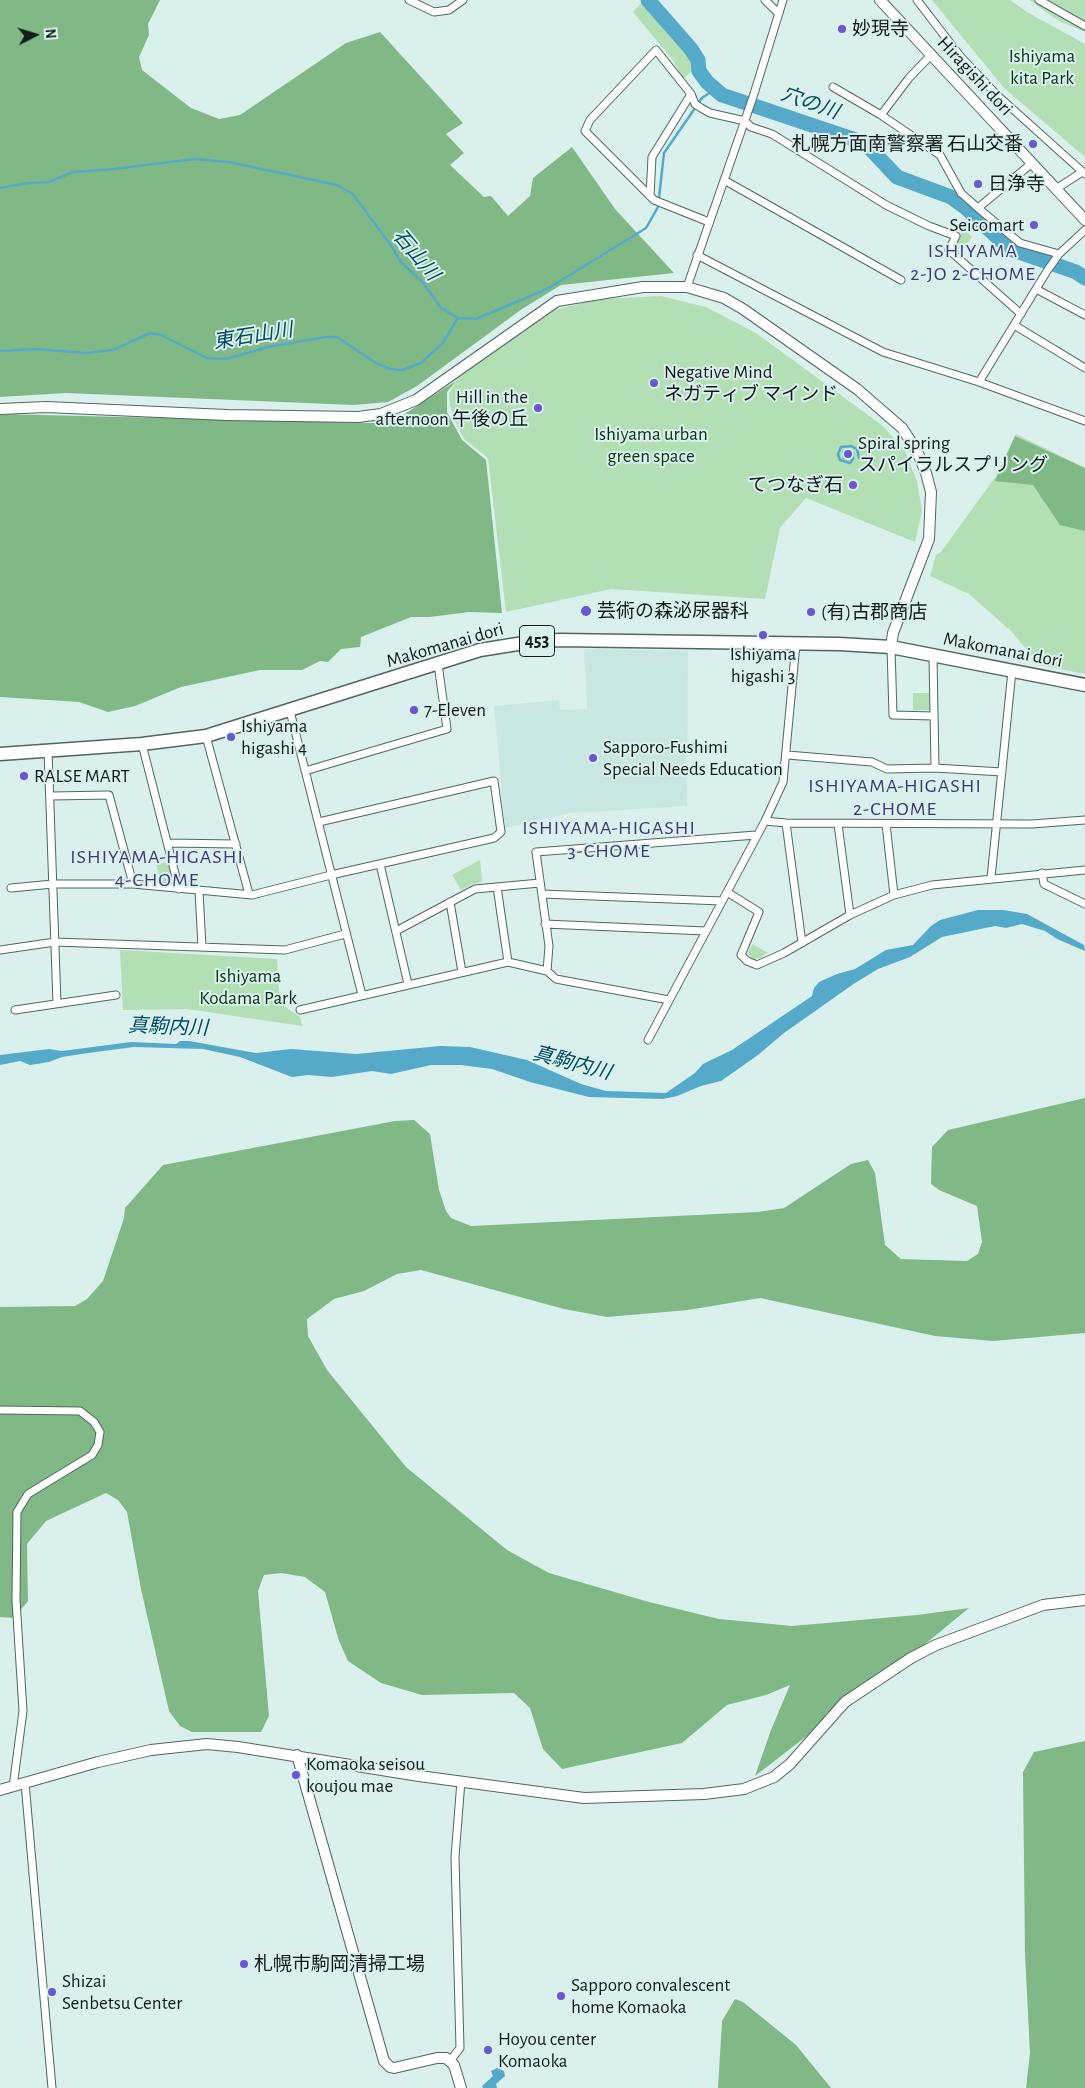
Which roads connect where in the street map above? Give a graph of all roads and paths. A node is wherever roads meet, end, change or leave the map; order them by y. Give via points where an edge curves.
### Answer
1 (409, 0) edge
2 (463, 0) edge
3 (765, 0) edge
4 (783, 0) edge
5 (880, 0) edge
6 (917, 0) edge
7 (1039, 0) edge
8 (778, 13) junction
9 (1085, 26) edge
10 (931, 55) junction
11 (833, 87) dead end
12 (691, 94) junction
13 (881, 115) junction
14 (746, 118) junction
15 (1032, 163) junction
16 (1084, 173) edge
17 (724, 180) junction
18 (1056, 189) junction
19 (652, 198) junction
20 (978, 208) junction
21 (1085, 220) edge
22 (709, 222) junction
23 (1085, 230) edge
24 (697, 255) junction
25 (1057, 257) junction
26 (901, 280) dead end
27 (687, 286) junction
28 (1036, 289) junction
29 (1020, 314) junction
30 (1085, 315) edge
31 (1014, 325) junction
32 (1085, 368) edge
33 (979, 382) junction
34 (0, 409) edge
35 (1085, 421) edge
36 (796, 644) junction
37 (891, 647) junction
38 (933, 656) junction
39 (438, 664) junction
40 (1012, 671) junction
41 (1085, 685) edge
42 (290, 711) junction
43 (934, 716) junction
44 (206, 736) junction
45 (142, 744) junction
46 (48, 750) junction
47 (0, 754) edge
48 (787, 755) junction
49 (935, 768) junction
50 (305, 770) junction
51 (1002, 772) junction
52 (50, 796) junction
53 (1085, 820) edge
54 (765, 821) junction
55 (319, 822) junction
56 (786, 823) junction
57 (838, 824) junction
58 (886, 824) junction
59 (997, 824) junction
60 (756, 835) junction
61 (168, 843) junction
62 (236, 844) junction
63 (380, 864) junction
64 (1085, 870) edge
65 (1042, 873) junction
66 (331, 875) junction
67 (990, 878) junction
68 (540, 883) junction
69 (53, 884) junction
70 (133, 884) junction
71 (497, 887) junction
72 (11, 888) dead end
73 (179, 889) junction
74 (199, 891) junction
75 (727, 892) junction
76 (249, 894) junction
77 (542, 894) junction
78 (894, 895) junction
79 (722, 901) junction
80 (450, 902) junction
81 (1085, 904) edge
82 (850, 915) junction
83 (545, 924) junction
84 (396, 931) junction
85 (705, 931) junction
86 (345, 934) junction
87 (55, 942) junction
88 (802, 942) junction
89 (202, 947) junction
90 (0, 950) edge
91 (508, 962) junction
92 (547, 971) junction
93 (462, 972) junction
94 (408, 984) junction
95 (116, 995) dead end
96 (362, 995) junction
97 (668, 1000) junction
98 (57, 1003) junction
99 (14, 1010) dead end
100 (300, 1010) dead end
101 (648, 1040) dead end
102 (0, 1410) edge
103 (1085, 1600) edge
104 (297, 1756) junction
105 (461, 1781) junction
106 (25, 1783) junction
107 (13, 1786) junction
108 (0, 1790) edge
109 (450, 2061) junction
110 (52, 2088) edge
111 (461, 2088) edge

1 - 2 street via 434,12 449,10
3 - 8 street
4 - 8 street
5 - 10 street, Hiragishi dori
6 - 16 street via 960,56 997,95
7 - 9 street
8 - 14 street
10 - 13 street
10 - 15 street, Hiragishi dori
11 - 13 street
12 - 14 street via 698,106 710,113
12 - 19 street via 652,157
12 - 19 street via 656,50 590,120 586,131
13 - 20 street via 940,155 961,192
14 - 17 street
14 - 29 street via 751,127 772,134 886,205 956,236 949,250
15 - 18 street, Hiragishi dori
15 - 20 street
16 - 18 street
17 - 22 street
17 - 26 street
18 - 21 street, Hiragishi dori
19 - 22 street
20 - 25 street via 1020,243
22 - 24 street
23 - 25 street
24 - 27 street
24 - 33 street via 883,352
25 - 28 street
27 - 34 street via 643,287 557,301 416,400 382,414 358,417 46,407
27 - 37 street via 724,298 743,309 857,389 902,428 917,450 931,492 929,539 893,633
28 - 29 street
28 - 30 street
29 - 31 street
31 - 32 street
31 - 33 street
33 - 35 street
36 - 37 highway, Makomanai dori / 453
36 - 39 highway, Makomanai dori / 453 via 540,641 480,650
36 - 48 street
37 - 38 highway, Makomanai dori / 453
37 - 43 street via 893,715
38 - 40 highway, Makomanai dori / 453
38 - 43 street
39 - 42 highway, Makomanai dori / 453
39 - 50 street via 447,729
40 - 41 highway, Makomanai dori / 453
40 - 51 street
42 - 44 highway, Makomanai dori / 453
42 - 50 street
43 - 49 street
44 - 45 highway, Makomanai dori / 453
44 - 62 street
45 - 46 highway, Makomanai dori / 453
45 - 61 street
46 - 47 highway, Makomanai dori / 453
46 - 52 street
48 - 49 street via 872,762 887,769
48 - 54 street via 783,782
49 - 51 street
50 - 55 street
51 - 59 street
52 - 69 street
52 - 70 street via 109,795
53 - 59 street
54 - 56 street
54 - 60 street
55 - 63 street via 494,781 501,832 494,838
55 - 66 street
56 - 57 street
56 - 88 street
57 - 58 street
57 - 82 street
58 - 59 street
58 - 78 street
59 - 67 street
60 - 68 street via 536,852
60 - 75 street
61 - 62 street
61 - 73 street
62 - 76 street
63 - 66 street
63 - 84 street
64 - 65 street
65 - 67 street
65 - 81 street via 1044,884
66 - 76 street
66 - 86 street
67 - 78 street via 932,885
68 - 71 street
68 - 77 street
69 - 70 street
69 - 72 street
69 - 87 street
70 - 73 street
71 - 80 street via 475,889
71 - 91 street
73 - 74 street
74 - 76 street
74 - 89 street
75 - 79 street
75 - 88 street via 759,912 741,955 747,961 763,964
77 - 79 street
77 - 83 street
78 - 82 street
79 - 85 street
80 - 84 street
80 - 93 street
82 - 88 street
83 - 85 street
83 - 92 street via 549,946
84 - 94 street
85 - 97 street
86 - 89 street via 285,950
86 - 96 street
87 - 89 street
87 - 90 street
87 - 98 street
91 - 92 street
91 - 93 street
92 - 97 street via 556,979
93 - 94 street
94 - 96 street
95 - 98 street
96 - 100 street
97 - 101 street
98 - 99 street
102 - 107 street via 80,1411 94,1422 100,1432 92,1455 28,1494 17,1512 16,1600 23,1711
103 - 105 street via 1043,1605 936,1645 911,1658 844,1702 790,1764 774,1777 744,1789 704,1794 584,1798
104 - 105 street
104 - 106 street via 207,1744 179,1746 98,1762
104 - 109 street via 384,2061 394,2068 437,2058
105 - 109 street via 455,1857 460,2048
106 - 107 street
106 - 110 street
107 - 108 street
109 - 111 street

